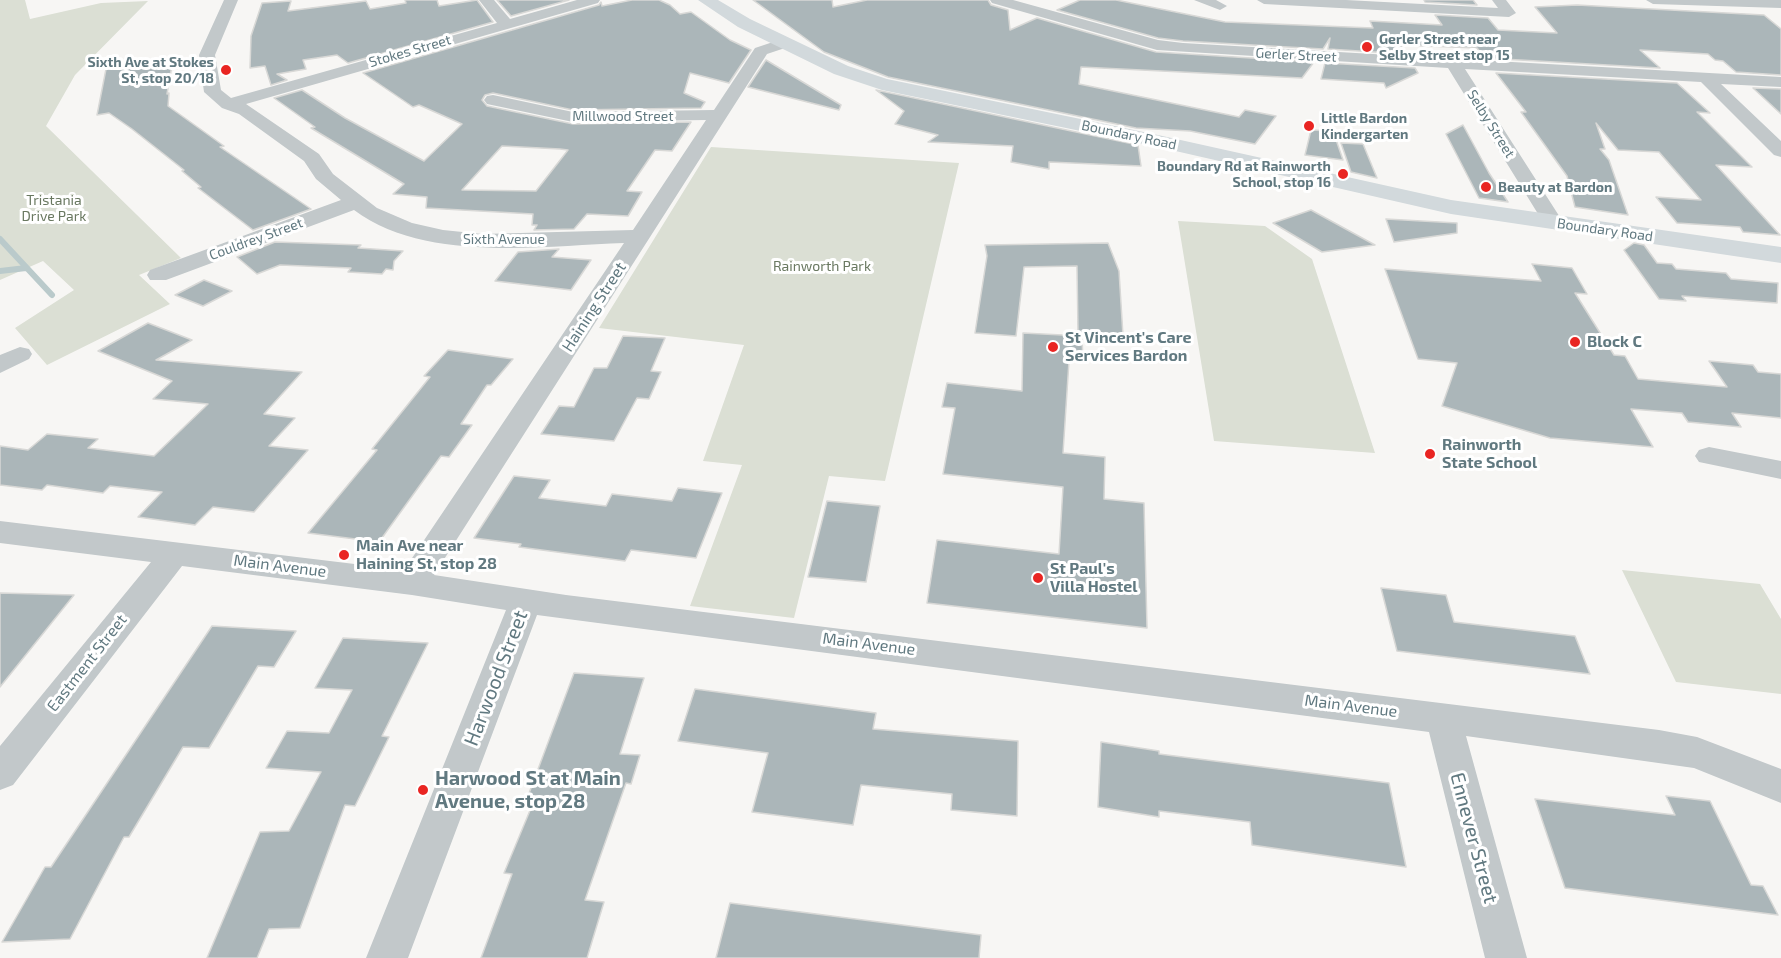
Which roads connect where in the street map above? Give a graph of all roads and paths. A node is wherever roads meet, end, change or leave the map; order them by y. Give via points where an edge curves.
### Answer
1 (231, 0) edge
2 (486, 0) edge
3 (593, 0) edge
4 (706, 0) edge
5 (997, 0) edge
6 (1025, 0) edge
7 (1201, 0) edge
8 (1264, 0) edge
9 (1499, 0) edge
10 (1653, 0) edge
11 (1754, 1) edge
12 (1781, 4) edge
13 (1220, 6) dead end
14 (506, 23) junction
15 (785, 43) junction
16 (1451, 59) junction
17 (1781, 74) edge
18 (1706, 78) junction
19 (1781, 82) edge
20 (493, 100) dead end
21 (228, 104) junction
22 (718, 115) junction
23 (1781, 151) edge
24 (353, 203) junction
25 (1553, 222) junction
26 (640, 236) junction
27 (1781, 255) edge
28 (158, 275) dead end
29 (1709, 456) dead end
30 (1781, 470) edge
31 (0, 532) edge
32 (175, 553) junction
33 (412, 583) junction
34 (526, 600) junction
35 (1443, 718) junction
36 (0, 774) edge
37 (1781, 786) edge
38 (387, 958) edge
39 (1506, 958) edge

1 - 21 street, Sixth Avenue via 207,55 211,89
2 - 14 street
3 - 14 street, Stokes Street
4 - 15 main road, Boundary Road
5 - 16 street, Gerler Street via 1170,47
6 - 16 street, Gerler Street via 1177,39
7 - 13 street
8 - 9 street via 1509,13
10 - 11 street
11 - 12 street
14 - 21 street, Stokes Street
15 - 22 street, Haining Street via 761,51
15 - 25 main road, Boundary Road via 850,75 882,84 1434,204
16 - 17 street, Gerler Street
16 - 18 street, Gerler Street
16 - 25 street, Selby Street
18 - 19 street, Gerler Street
18 - 23 street
20 - 22 street, Millwood Street via 573,117
21 - 24 street, Sixth Avenue via 226,114 295,164 316,169
22 - 26 street, Haining Street
24 - 26 street, Sixth Avenue via 389,222 462,240
24 - 28 street, Couldrey Street
25 - 27 main road, Boundary Road
26 - 33 street, Haining Street
29 - 30 street
31 - 32 street, Main Avenue
32 - 33 street, Main Avenue
32 - 36 street, Eastment Street
33 - 34 street, Main Avenue
34 - 35 street, Main Avenue
34 - 38 street, Harwood Street
35 - 37 street, Main Avenue via 1697,753
35 - 39 street, Ennever Street

